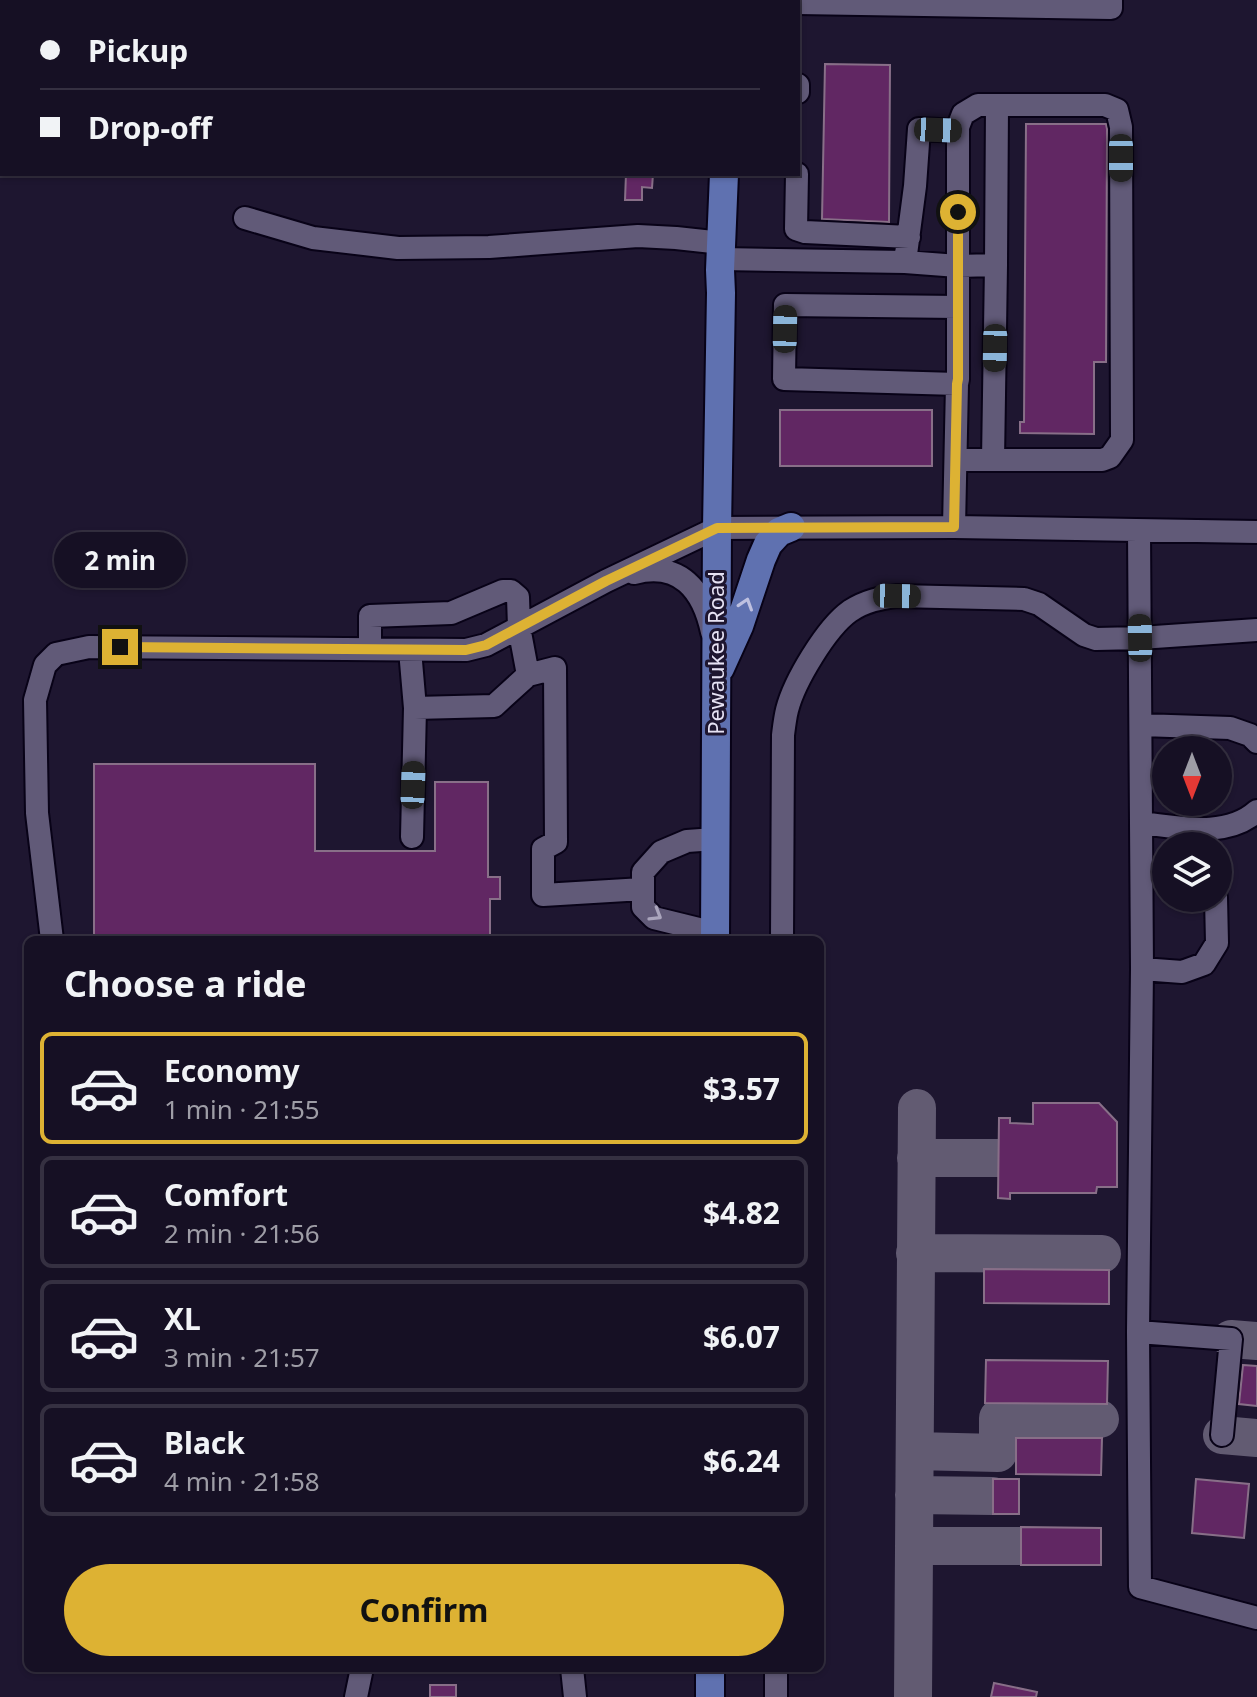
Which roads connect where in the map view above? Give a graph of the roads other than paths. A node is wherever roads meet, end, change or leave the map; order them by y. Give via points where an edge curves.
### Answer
1 (1111, 0) edge
2 (800, 2) edge
3 (997, 105) junction
4 (958, 131) junction
5 (724, 176) edge
6 (797, 176) edge
7 (245, 218) dead end
8 (909, 237) junction
9 (721, 251) junction
10 (905, 262) junction
11 (996, 265) junction
12 (958, 266) junction
13 (958, 307) junction
14 (957, 384) junction
15 (956, 460) junction
16 (993, 460) junction
17 (791, 527) junction
18 (954, 527) junction
19 (717, 528) junction
20 (1139, 531) junction
21 (1257, 532) edge
22 (606, 581) junction
23 (519, 627) junction
24 (1257, 630) edge
25 (1140, 638) junction
26 (370, 649) junction
27 (410, 650) junction
28 (716, 666) junction
29 (528, 675) junction
30 (415, 708) junction
31 (1141, 725) junction
32 (1257, 742) edge
33 (1257, 811) edge
34 (1141, 823) junction
35 (1182, 832) edge
36 (1220, 832) edge
37 (412, 837) dead end
38 (715, 839) junction
39 (643, 889) junction
40 (1216, 912) edge
41 (52, 936) edge
42 (715, 936) edge
43 (782, 936) edge
44 (1142, 969) junction
45 (1138, 1332) junction
46 (1222, 1435) dead end
47 (1257, 1618) edge
48 (361, 1672) edge
49 (572, 1672) edge
50 (710, 1672) edge
51 (776, 1672) edge
52 (356, 1697) edge
53 (575, 1697) edge
54 (710, 1697) edge
55 (776, 1697) edge

1 - 2 street via 1111,8
3 - 4 street via 978,105 963,114
3 - 11 street
3 - 16 street via 1105,105 1117,110 1122,440 1102,460
4 - 8 street via 919,129
4 - 12 street
5 - 9 main road, Pewaukee Road
6 - 8 street via 796,229
7 - 9 street via 313,238 398,248 638,236 676,238
8 - 10 street
9 - 10 street
9 - 19 main road, Pewaukee Road
10 - 12 street
11 - 12 street
11 - 16 street
12 - 13 street
13 - 14 street
13 - 14 street via 785,305 784,379
14 - 15 street
15 - 16 street
15 - 18 street
17 - 18 street
17 - 19 street
28 -> 17 main road via 739,626 768,544
18 - 20 street
19 - 22 street
19 - 28 main road, Pewaukee Road
20 - 21 street
20 - 25 street
22 - 23 street
22 - 28 street via 647,570 684,578 707,611
23 - 26 street via 518,597 503,591 451,613 370,616
23 - 27 street via 466,650
23 - 29 street
24 - 25 street
25 - 31 street
25 - 43 street via 1084,635 1024,599 897,596 849,612 820,644 787,709
26 - 27 street
26 - 41 street via 89,647 56,654 45,665 35,700 37,813
27 - 30 street
28 - 38 main road, Pewaukee Road
29 - 30 street via 494,706
29 - 39 street via 555,668 556,842 543,849 543,895
30 - 37 street
31 - 32 street via 1230,728
31 - 34 street
33 - 36 street
34 - 35 street
34 - 44 street
38 - 39 street via 687,841 661,852 643,872
38 - 42 main road, Pewaukee Road
39 -> 42 street via 643,907 654,918
40 - 44 street via 1217,943 1204,964 1182,972
44 - 45 street
45 - 46 street via 1231,1339
45 - 47 street via 1140,1587
48 - 52 street
49 - 53 street
50 - 54 main road
51 - 55 street

